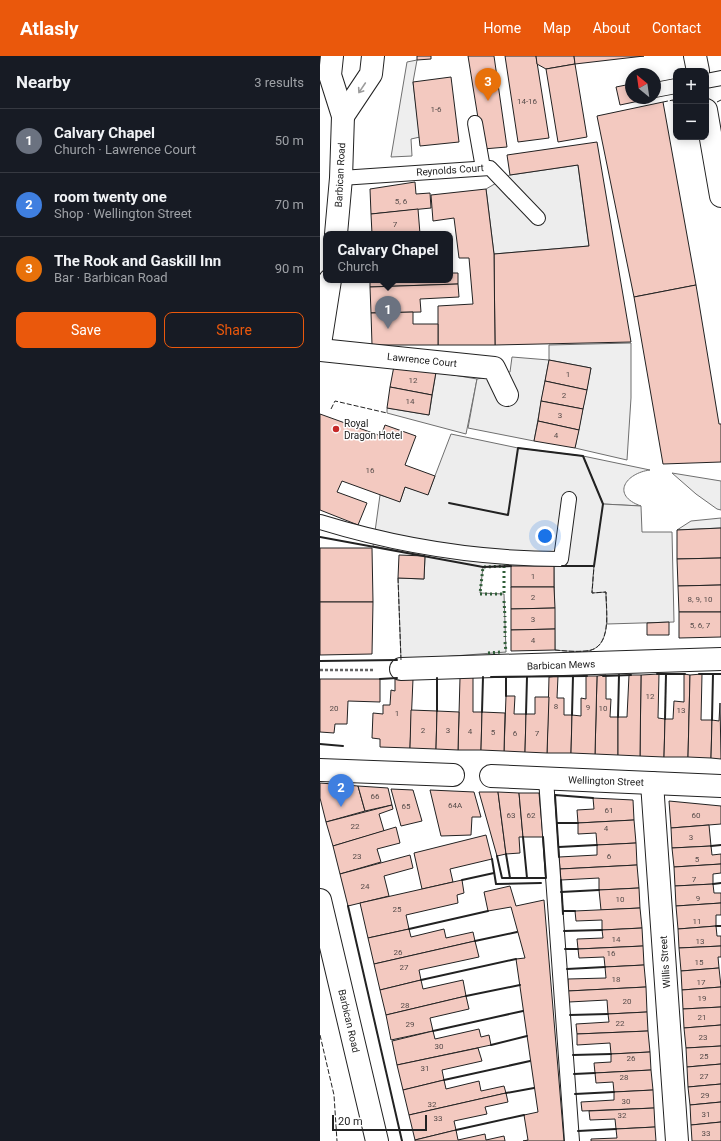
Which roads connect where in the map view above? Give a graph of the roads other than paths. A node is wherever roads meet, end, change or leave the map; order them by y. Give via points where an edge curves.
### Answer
1 (332, 56) edge
2 (374, 56) edge
3 (695, 56) edge
4 (697, 68) edge
5 (721, 78) edge
6 (709, 80) edge
7 (673, 87) edge
8 (661, 89) edge
9 (343, 116) junction
10 (475, 123) dead end
11 (709, 127) edge
12 (483, 168) junction
13 (341, 178) junction
14 (721, 196) edge
15 (538, 218) dead end
16 (336, 231) edge
17 (330, 283) edge
18 (320, 344) edge
19 (320, 350) edge
20 (507, 395) dead end
21 (570, 499) dead end
22 (320, 522) edge
23 (721, 659) edge
24 (401, 669) road end
25 (320, 770) edge
26 (453, 775) dead end
27 (491, 776) dead end
28 (546, 779) junction
29 (652, 783) junction
30 (721, 786) edge
31 (320, 900) edge
32 (377, 1141) edge
33 (572, 1141) edge
34 (677, 1141) edge

1 - 9 street, Barbican Road via 330,75
2 -> 9 street via 371,74
3 - 4 street
5 - 6 lane
7 - 8 lane
9 - 13 street, Barbican Road
10 - 12 lane
11 - 14 street
12 - 13 lane, Reynolds Court
12 - 15 lane, Reynolds Court via 490,168
13 - 16 street, Barbican Road
17 - 18 street
19 - 20 street, Lawrence Court via 494,368
21 - 22 lane via 561,559 482,556 366,536
23 - 24 street, Barbican Mews
25 - 26 street
27 - 28 street, Wellington Street
28 - 29 street, Wellington Street
28 - 33 lane
29 - 30 street, Wellington Street
29 - 34 street, Willis Street
31 - 32 street, Barbican Road

